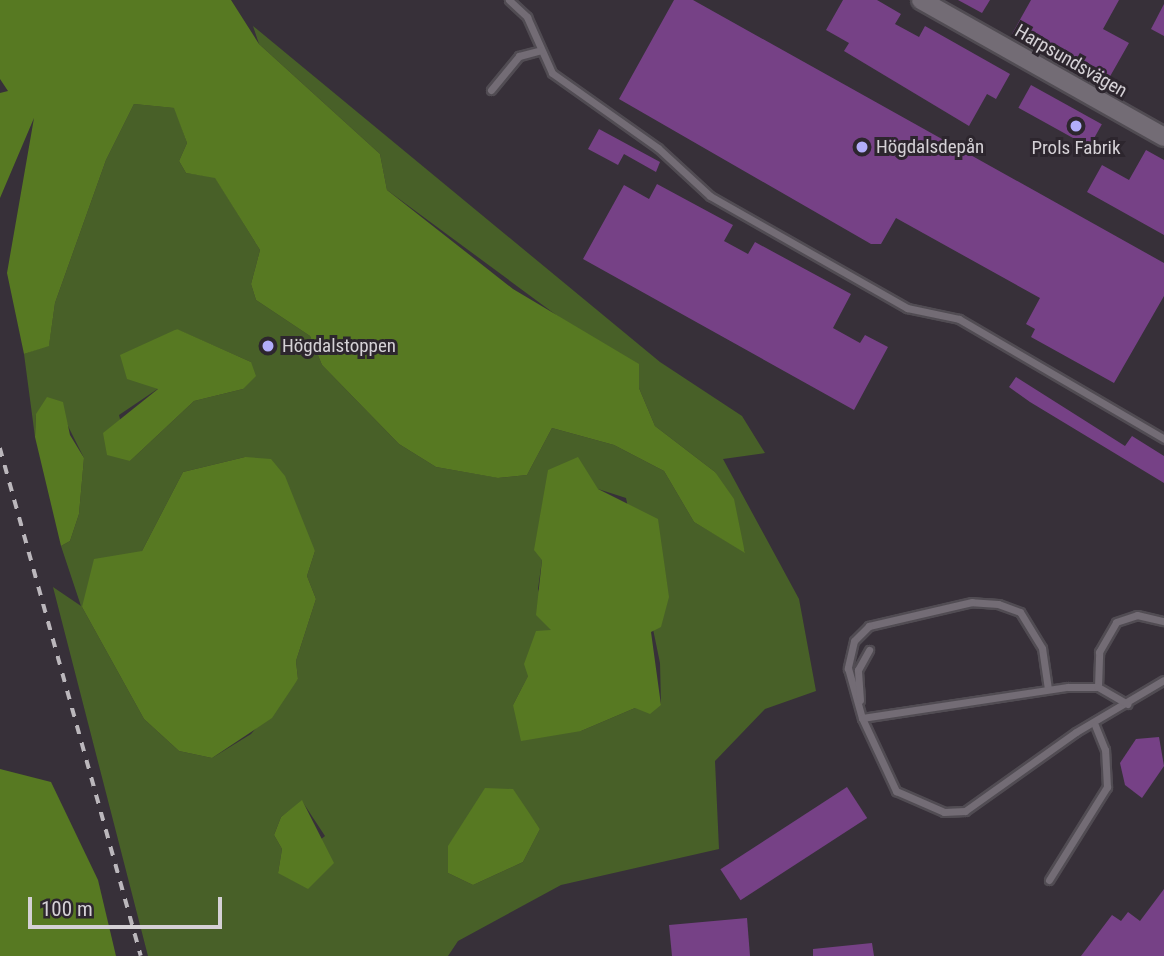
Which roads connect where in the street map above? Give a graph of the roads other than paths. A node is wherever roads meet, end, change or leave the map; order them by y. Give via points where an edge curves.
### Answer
1 (509, 0) edge
2 (921, 0) edge
3 (541, 50) junction
4 (491, 90) dead end
5 (1164, 137) edge
6 (1164, 439) edge
7 (1164, 621) edge
8 (869, 650) dead end
9 (1164, 680) edge
10 (1098, 687) junction
11 (1048, 689) junction
12 (1126, 704) junction
13 (862, 718) junction
14 (1095, 725) junction
15 (1049, 880) dead end

1 - 3 lane via 527,17
2 - 5 street, Harpsundsvägen
3 - 4 lane via 519,56
3 - 6 lane via 552,73 658,148 710,196 907,308 960,319
7 - 10 lane via 1137,615 1116,622 1099,652
8 - 13 lane via 858,670
9 - 12 lane
10 - 11 lane
10 - 12 lane
11 - 13 lane
11 - 13 lane via 1042,648 1020,612 972,601 869,626 855,641 848,668
12 - 14 lane
13 - 14 lane via 896,792 944,811 965,811 1076,732
14 - 15 lane via 1105,750 1107,787

